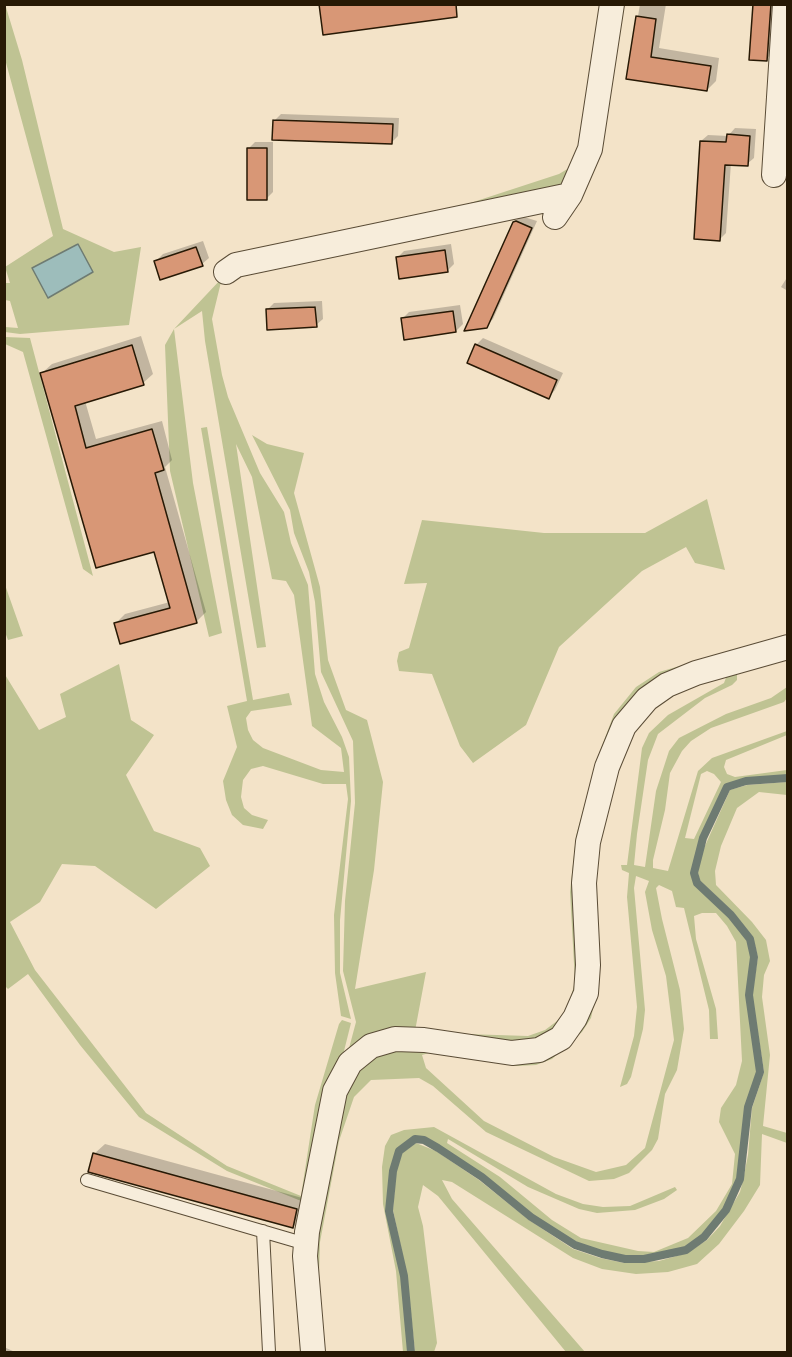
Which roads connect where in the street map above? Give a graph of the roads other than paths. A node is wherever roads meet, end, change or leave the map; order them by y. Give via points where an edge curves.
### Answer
1 (612, 4) edge
2 (784, 4) edge
3 (774, 175) dead end
4 (570, 195) junction
5 (555, 217) dead end
6 (226, 272) dead end
7 (788, 647) edge
8 (87, 1180) dead end
9 (263, 1232) junction
10 (306, 1244) junction
11 (269, 1353) edge
12 (313, 1353) edge

1 - 4 street via 590,149
2 - 3 street
4 - 5 street
4 - 6 street via 236,266
7 - 10 street via 667,685 646,699 624,726 607,767 588,842 584,883 586,993 561,1038 539,1050 512,1053 395,1039 371,1046 350,1063 334,1091
8 - 9 lane
9 - 10 lane
9 - 11 lane
10 - 12 street

